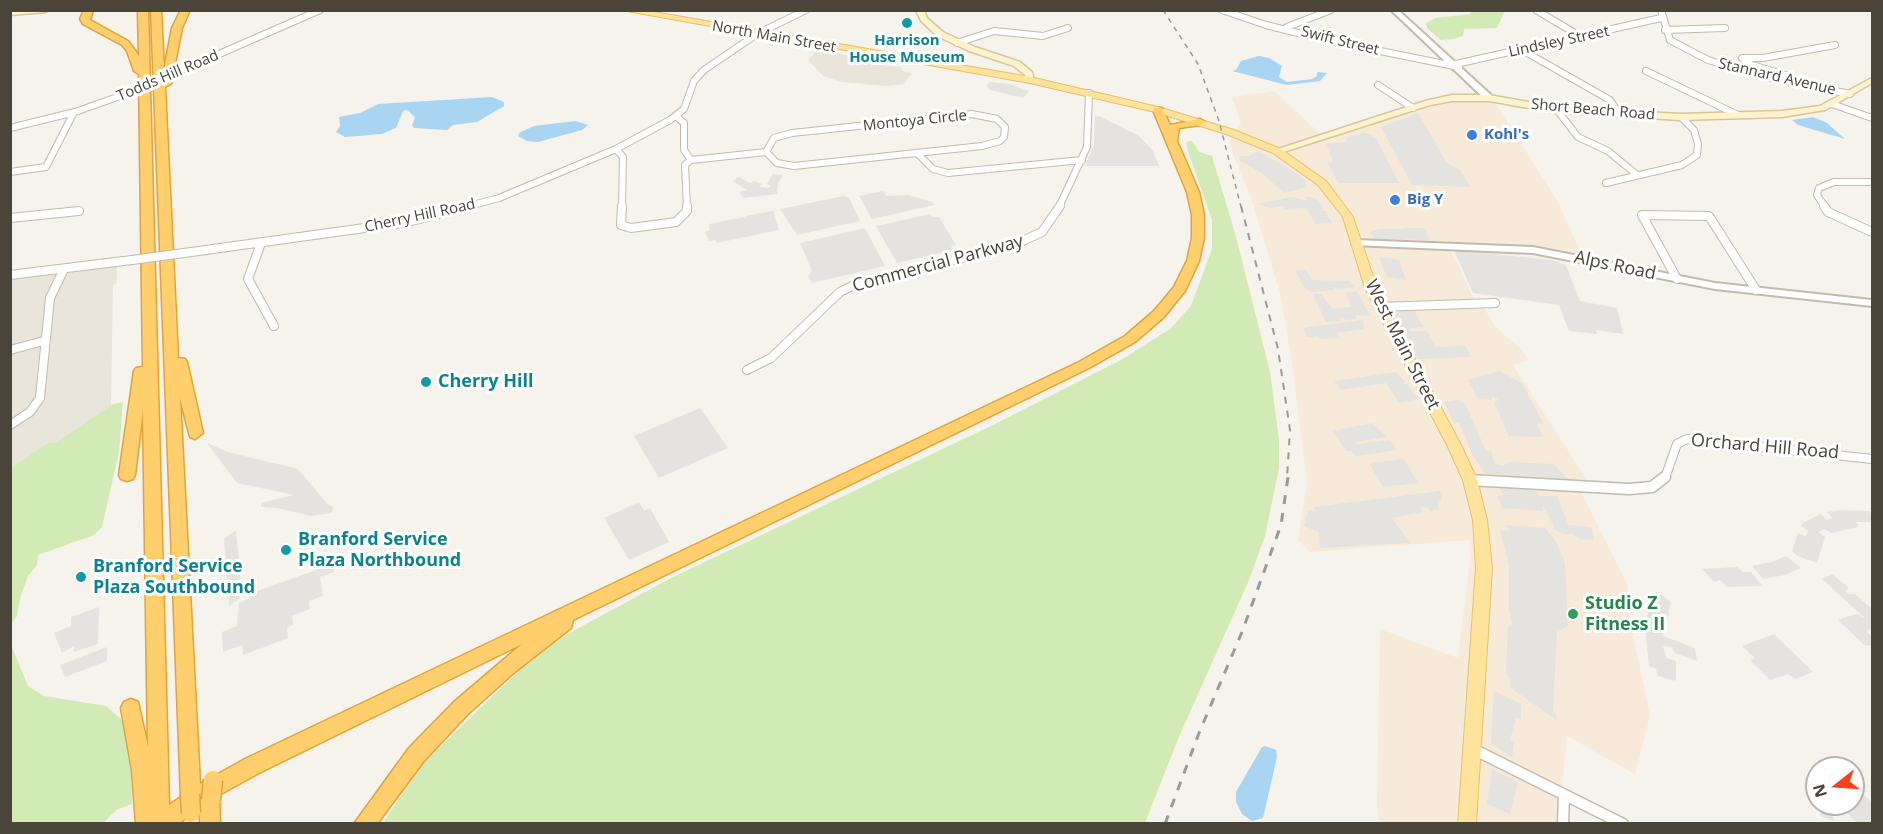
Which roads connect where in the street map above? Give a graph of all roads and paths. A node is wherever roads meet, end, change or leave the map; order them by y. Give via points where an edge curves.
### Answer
1 (46, 10) edge
2 (89, 10) edge
3 (143, 10) edge
4 (156, 10) edge
5 (186, 10) edge
6 (320, 10) edge
7 (625, 10) edge
8 (806, 10) edge
9 (921, 10) edge
10 (1222, 10) edge
11 (1331, 10) edge
12 (1394, 10) edge
13 (1536, 10) edge
14 (1661, 10) edge
15 (10, 12) edge
16 (1661, 18) junction
17 (1068, 28) dead end
18 (1286, 28) junction
19 (1725, 28) dead end
20 (1665, 30) junction
21 (757, 34) junction
22 (1580, 36) junction
23 (957, 43) junction
24 (1835, 45) dead end
25 (1522, 50) junction
26 (1017, 64) junction
27 (1457, 66) junction
28 (1646, 71) dead end
29 (1006, 77) junction
30 (1029, 80) junction
31 (1872, 80) edge
32 (1803, 83) junction
33 (1378, 85) dead end
34 (1089, 93) junction
35 (1850, 93) junction
36 (1489, 98) junction
37 (1832, 104) junction
38 (1413, 108) junction
39 (144, 110) junction
40 (1158, 110) junction
41 (1557, 110) junction
42 (74, 112) junction
43 (1619, 114) junction
44 (1738, 116) junction
45 (1681, 117) junction
46 (673, 118) junction
47 (1872, 118) edge
48 (1200, 122) junction
49 (10, 128) edge
50 (162, 132) junction
51 (1171, 142) junction
52 (616, 149) junction
53 (1277, 151) junction
54 (766, 152) junction
55 (917, 153) junction
56 (691, 160) junction
57 (1082, 160) junction
58 (1180, 161) junction
59 (10, 172) edge
60 (1636, 174) junction
61 (1872, 182) edge
62 (1606, 183) dead end
63 (79, 211) dead end
64 (10, 218) edge
65 (1872, 232) edge
66 (261, 243) junction
67 (1356, 243) junction
68 (168, 261) junction
69 (64, 269) junction
70 (10, 275) edge
71 (1677, 279) junction
72 (1756, 291) junction
73 (1495, 303) dead end
74 (1872, 303) edge
75 (1380, 307) junction
76 (274, 326) dead end
77 (149, 336) junction
78 (44, 341) junction
79 (10, 350) edge
80 (747, 370) dead end
81 (10, 424) edge
82 (195, 433) dead end
83 (1872, 459) edge
84 (127, 475) dead end
85 (1470, 480) junction
86 (131, 708) dead end
87 (1473, 749) junction
88 (212, 790) dead end
89 (1564, 795) junction
90 (191, 810) edge
91 (156, 822) edge
92 (210, 824) edge
93 (364, 824) edge
94 (1467, 824) edge
95 (1563, 824) edge
96 (1623, 824) edge

1 - 15 main road
2 - 39 highway via 86,22 132,50 138,62
3 - 39 highway
4 - 50 highway
5 - 50 highway via 175,35
6 - 42 street, Todds Hill Road, bridge via 123,95
7 - 21 main road, North Main Street
8 - 21 street, Cherry Hill Road
9 - 23 main road via 931,27
10 - 18 street, Swift Street
11 - 18 street
12 - 27 street
13 - 22 street
14 - 16 street, Stannard Avenue
16 - 20 street, Stannard Avenue
16 - 22 street, Lindsley Street
17 - 23 street via 1043,36 994,31
18 - 27 street, Swift Street via 1326,40
19 - 20 street
20 - 32 street, Stannard Avenue via 1673,43 1717,64
21 - 29 main road, North Main Street
21 - 46 street, Cherry Hill Road via 699,76 684,109
22 - 25 street, Lindsley Street
23 - 26 main road
24 - 32 street via 1742,58
25 - 27 street, Lindsley Street
25 - 43 street via 1610,100
26 - 29 main road via 1019,71
26 - 30 main road via 1029,74
27 - 36 street
28 - 44 street
29 - 30 main road, North Main Street
30 - 34 main road, West Main Street
31 - 35 main road, Short Beach Road
32 - 35 street, Stannard Avenue
33 - 38 street
34 - 40 main road, West Main Street
34 - 57 street, Commercial Parkway via 1088,139
35 - 37 main road, Short Beach Road
36 - 38 main road, Short Beach Road via 1452,98
36 - 41 main road, Short Beach Road
37 - 44 main road, Short Beach Road via 1807,112
37 - 47 street
38 - 53 main road, Short Beach Road
39 - 77 highway
40 - 48 main road, West Main Street
40 - 51 highway
41 - 43 main road, Short Beach Road
41 - 60 street via 1578,137 1608,152
42 - 49 street, Todds Hill Road
42 - 59 street via 46,167
43 - 45 main road, Short Beach Road
44 - 45 main road, Short Beach Road
45 - 60 street via 1694,130 1697,155 1682,165
46 - 52 street, Cherry Hill Road
46 - 56 street via 684,130 684,150
48 - 51 highway via 1174,126
48 - 53 main road, West Main Street
50 - 68 highway
51 - 58 highway
52 - 56 street via 623,157 621,225 631,228 667,224 684,216 685,165
52 - 66 street, Cherry Hill Road via 478,205 408,222
53 - 67 main road, West Main Street via 1328,189 1348,217
54 - 55 street, Montoya Circle via 771,160 786,166
54 - 55 street, Montoya Circle via 774,138 792,134 972,114 997,119 1006,132 992,144
54 - 56 street
55 - 57 street, Montoya Circle via 933,169 948,173
57 - 80 street, Commercial Parkway via 1052,221 1039,234 1009,247 858,283 840,292 771,358
58 - 91 highway via 1198,215 1193,261 1170,301 1122,344 245,770
58 - 93 highway via 1200,200 1204,222 1200,254 1180,297 1142,335 1097,363 561,626 453,715
60 - 62 street
61 - 65 street via 1834,182 1818,188 1817,195 1828,212
63 - 64 street
66 - 69 street, Cherry Hill Road, bridge
66 - 76 street via 248,279
67 - 71 street, Alps Road via 1533,250
67 - 75 main road, West Main Street
68 - 82 highway via 182,373
68 - 90 highway
69 - 70 street, Cherry Hill Road
69 - 78 street via 50,298
71 - 72 street, Alps Road
71 - 72 street via 1642,215 1709,216
72 - 74 street, Alps Road
73 - 75 street
75 - 85 main road, West Main Street
77 - 84 highway via 144,347
77 - 91 highway
78 - 79 street
78 - 81 street via 40,398 30,412
83 - 85 street, Orchard Hill Road via 1687,439 1677,444 1664,480 1652,487
85 - 87 main road, West Main Street via 1484,551
86 - 91 highway
87 - 89 street
87 - 94 main road, West Main Street
88 - 92 highway
89 - 95 street
89 - 96 street

